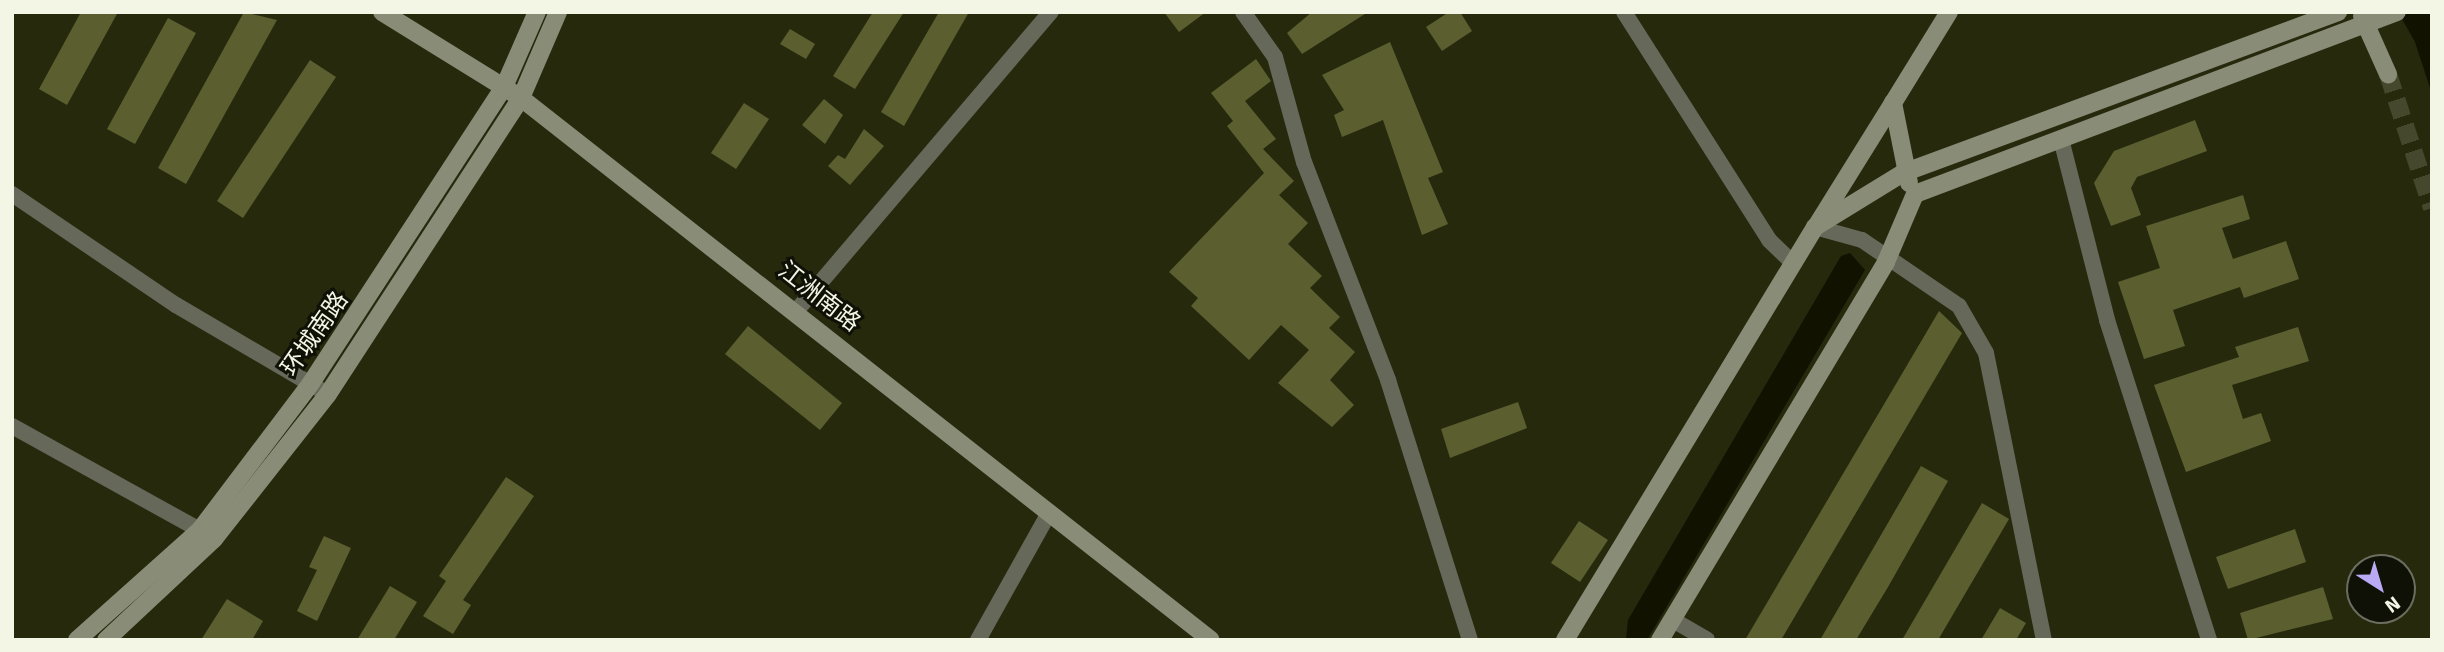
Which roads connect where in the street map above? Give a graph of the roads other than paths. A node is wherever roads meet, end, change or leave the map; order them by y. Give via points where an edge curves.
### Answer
1 (382, 12) edge
2 (537, 12) edge
3 (558, 12) edge
4 (1051, 12) edge
5 (1243, 12) edge
6 (1625, 12) edge
7 (1949, 12) edge
8 (2338, 12) edge
9 (2392, 14) edge
10 (2363, 18) edge
11 (2388, 74) tunnel mouth
12 (504, 88) junction
13 (521, 98) junction
14 (1893, 103) junction
15 (2061, 138) junction
16 (1903, 173) junction
17 (12, 194) edge
18 (1915, 194) junction
19 (1815, 227) junction
20 (1886, 261) junction
21 (1793, 263) junction
22 (797, 310) junction
23 (311, 383) junction
24 (328, 394) junction
25 (12, 426) edge
26 (1049, 513) junction
27 (207, 534) junction
28 (1673, 620) junction
29 (77, 640) edge
30 (106, 640) edge
31 (978, 640) edge
32 (1211, 640) edge
33 (1470, 640) edge
34 (1565, 640) edge
35 (1660, 640) edge
36 (1707, 640) edge
37 (2043, 640) edge
38 (2209, 640) edge

1 - 12 main road, 江洲南路
2 - 12 main road, 环城南路
3 - 13 main road, 环城南路
4 - 22 street
5 - 33 street via 1275,57 1304,162 1388,380
6 - 21 street via 1769,240
7 - 14 main road
8 - 16 main road
9 - 10 main road
10 - 11 main road
10 - 15 main road
12 - 13 main road, 江洲南路
12 - 23 main road, 环城南路
13 - 22 main road, 江洲南路
13 - 24 main road, 环城南路
14 - 16 main road
14 - 19 main road
15 - 18 main road
15 - 38 street via 2107,320
16 - 18 main road
16 - 19 main road
17 - 23 street via 176,305
18 - 20 main road
19 - 20 street via 1862,240
19 - 21 main road
20 - 28 main road
20 - 37 street via 1959,306 1986,353
21 - 34 main road
22 - 26 main road, 江洲南路
23 - 24 street
23 - 27 main road, 环城南路
24 - 27 main road, 环城南路
25 - 27 street
26 - 31 street
26 - 32 main road, 江洲南路
27 - 29 main road, 环城南路
27 - 30 main road, 环城南路
28 - 35 main road
28 - 36 street

